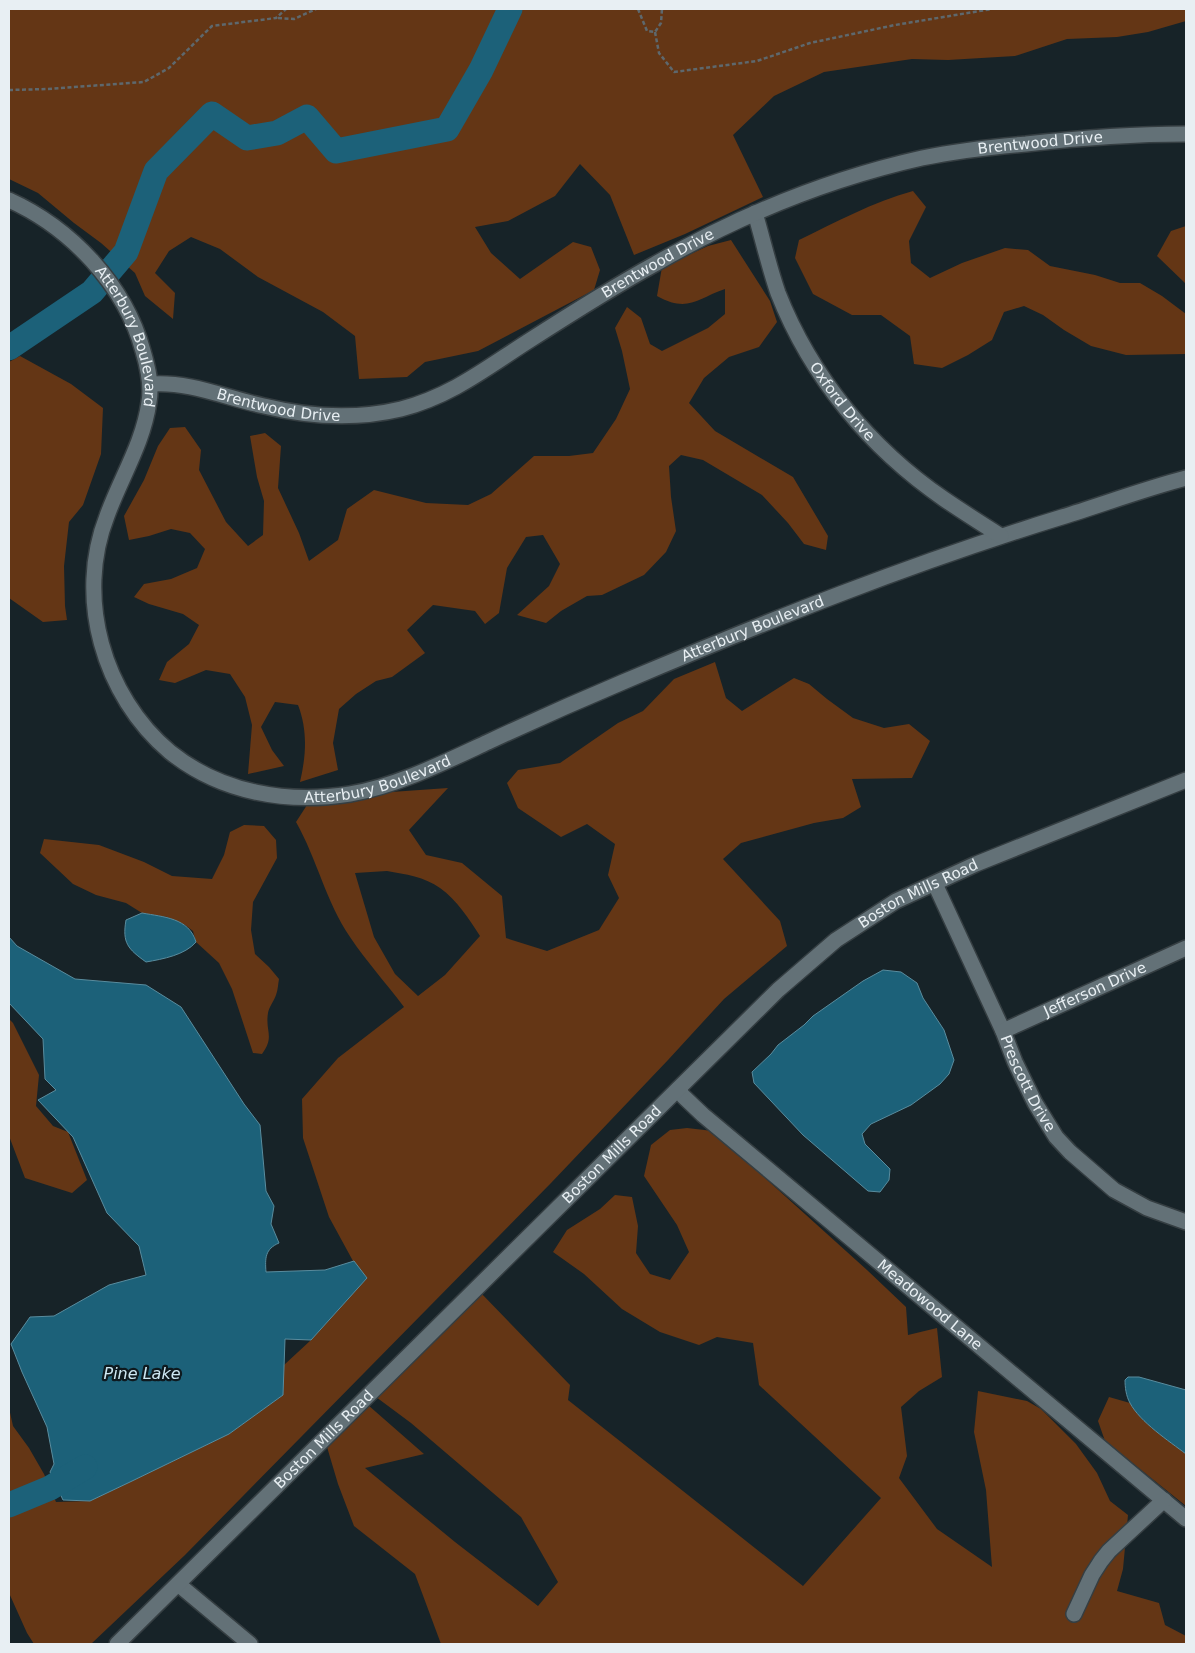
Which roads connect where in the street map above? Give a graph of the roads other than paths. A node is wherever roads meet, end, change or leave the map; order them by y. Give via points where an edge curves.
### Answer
1 (1186, 134) edge
2 (9, 200) edge
3 (755, 213) junction
4 (150, 384) junction
5 (1186, 478) edge
6 (1002, 536) junction
7 (1186, 780) edge
8 (935, 884) junction
9 (1186, 948) edge
10 (1003, 1030) junction
11 (678, 1089) junction
12 (1186, 1222) edge
13 (1164, 1500) junction
14 (1186, 1519) edge
15 (178, 1584) junction
16 (1074, 1614) dead end
17 (117, 1644) edge
18 (250, 1644) edge

1 - 3 street, Brentwood Drive via 1051,141 922,158 824,186
2 - 4 street, Atterbury Boulevard via 25,207 68,238 110,284 133,321
3 - 4 street, Brentwood Drive via 657,262 446,393 402,408 366,415 329,417 298,414 185,385
3 - 6 street, Oxford Drive via 776,284 790,318 809,358 838,400 904,467 943,498
4 - 6 street, Atterbury Boulevard via 137,450 106,516 98,542 94,595 101,644 115,682 148,732 192,768 224,784 257,793 315,798 378,788 445,763 597,692 747,630
5 - 6 street, Atterbury Boulevard
7 - 8 street, Boston Mills Road via 976,864
8 - 10 street, Prescott Drive
8 - 11 street, Boston Mills Road via 896,901 822,951
9 - 10 street, Jefferson Drive
10 - 12 street, Prescott Drive via 1044,1120 1070,1152 1098,1178 1134,1202
11 - 13 street, Meadowood Lane via 703,1115
11 - 15 street, Boston Mills Road
13 - 14 street, Meadowood Lane
13 - 16 street via 1101,1561
15 - 17 street, Boston Mills Road
15 - 18 street

